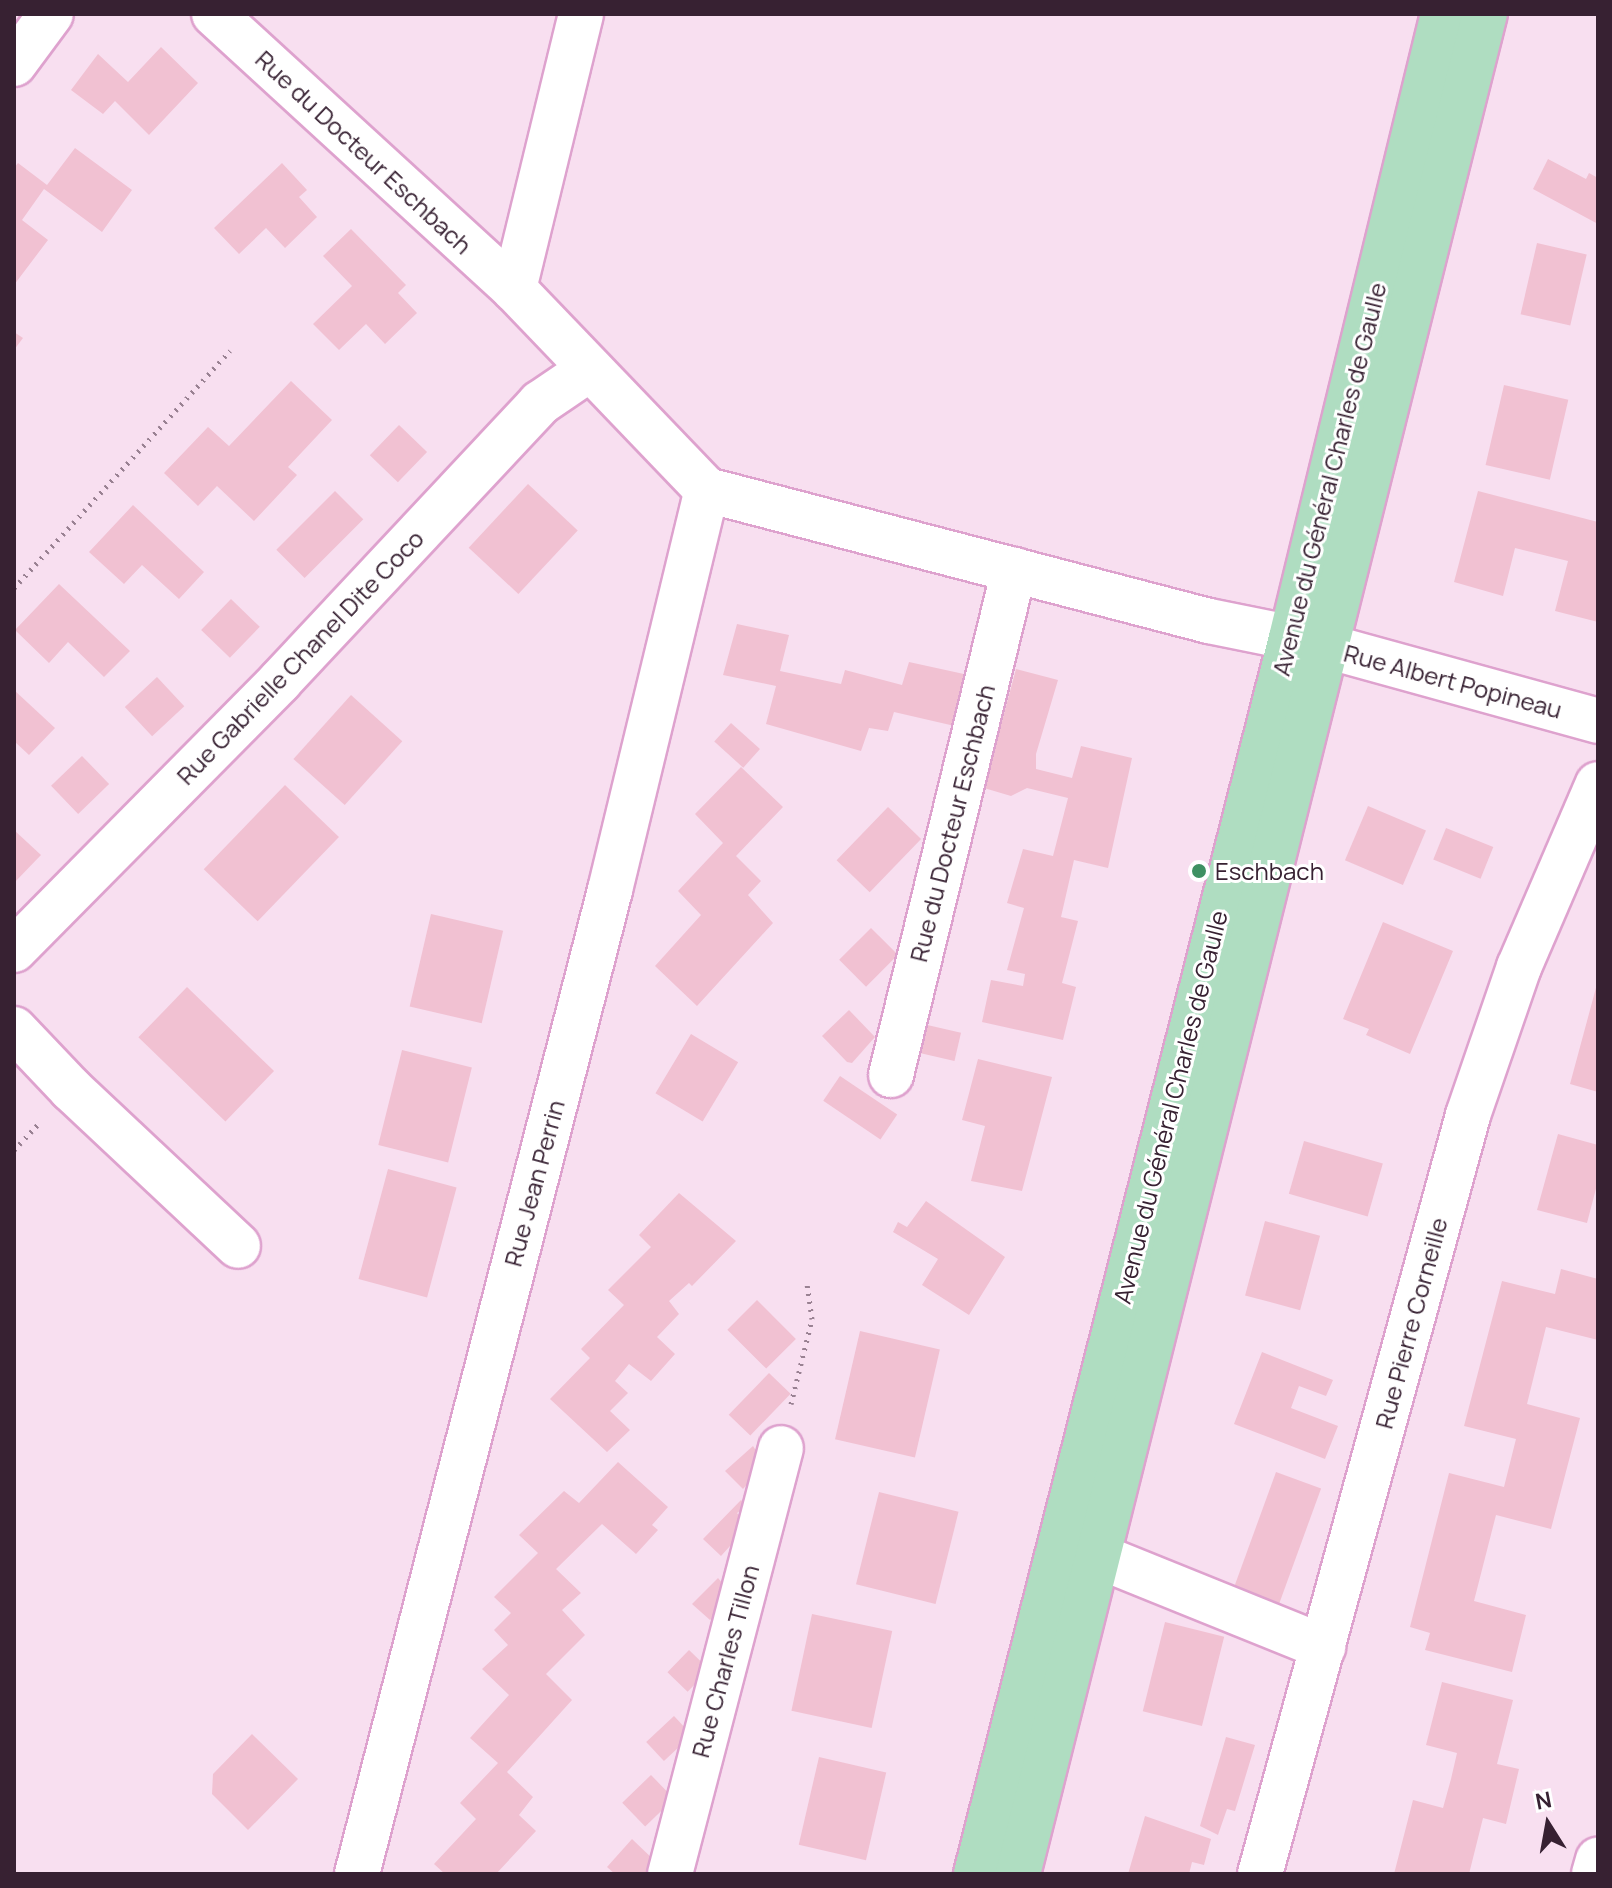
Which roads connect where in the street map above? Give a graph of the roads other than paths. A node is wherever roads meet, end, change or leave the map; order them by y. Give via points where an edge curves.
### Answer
1 (51, 14) edge
2 (214, 14) edge
3 (581, 14) edge
4 (1443, 14) edge
5 (1485, 14) edge
6 (14, 64) edge
7 (514, 289) junction
8 (590, 369) junction
9 (707, 490) junction
10 (1014, 570) junction
11 (1309, 642) junction
12 (1598, 721) edge
13 (1598, 784) edge
14 (14, 950) edge
15 (14, 1029) edge
16 (891, 1075) dead end
17 (238, 1246) dead end
18 (781, 1448) road end
19 (1098, 1556) junction
20 (1323, 1647) junction
21 (1598, 1860) edge
22 (357, 1874) edge
23 (670, 1874) edge
24 (976, 1874) edge
25 (1018, 1874) edge
26 (1260, 1874) edge
27 (1594, 1874) edge

1 - 6 street
2 - 7 street, Rue du Docteur Eschbach
3 - 7 street
4 - 11 main road, Avenue du Général Charles de Gaulle
5 - 11 main road, Avenue du Général Charles de Gaulle
7 - 8 street, Rue du Docteur Eschbach
8 - 9 street, Rue du Docteur Eschbach
8 - 14 street, Rue Gabrielle Chanel Dite Coco via 540,403 280,681
9 - 10 street
9 - 22 street, Rue Jean Perrin via 610,890
10 - 11 street
10 - 16 street, Rue du Docteur Eschbach
11 - 12 street, Rue Albert Popineau
11 - 19 main road, Avenue du Général Charles de Gaulle
11 - 24 main road, Avenue du Général Charles de Gaulle
13 - 20 street, Rue Pierre Corneille via 1519,967 1468,1115
15 - 17 street
18 - 23 street, Rue Charles Tillon
19 - 20 street
19 - 25 main road, Avenue du Général Charles de Gaulle
20 - 26 street, Rue Pierre Corneille
21 - 27 street

